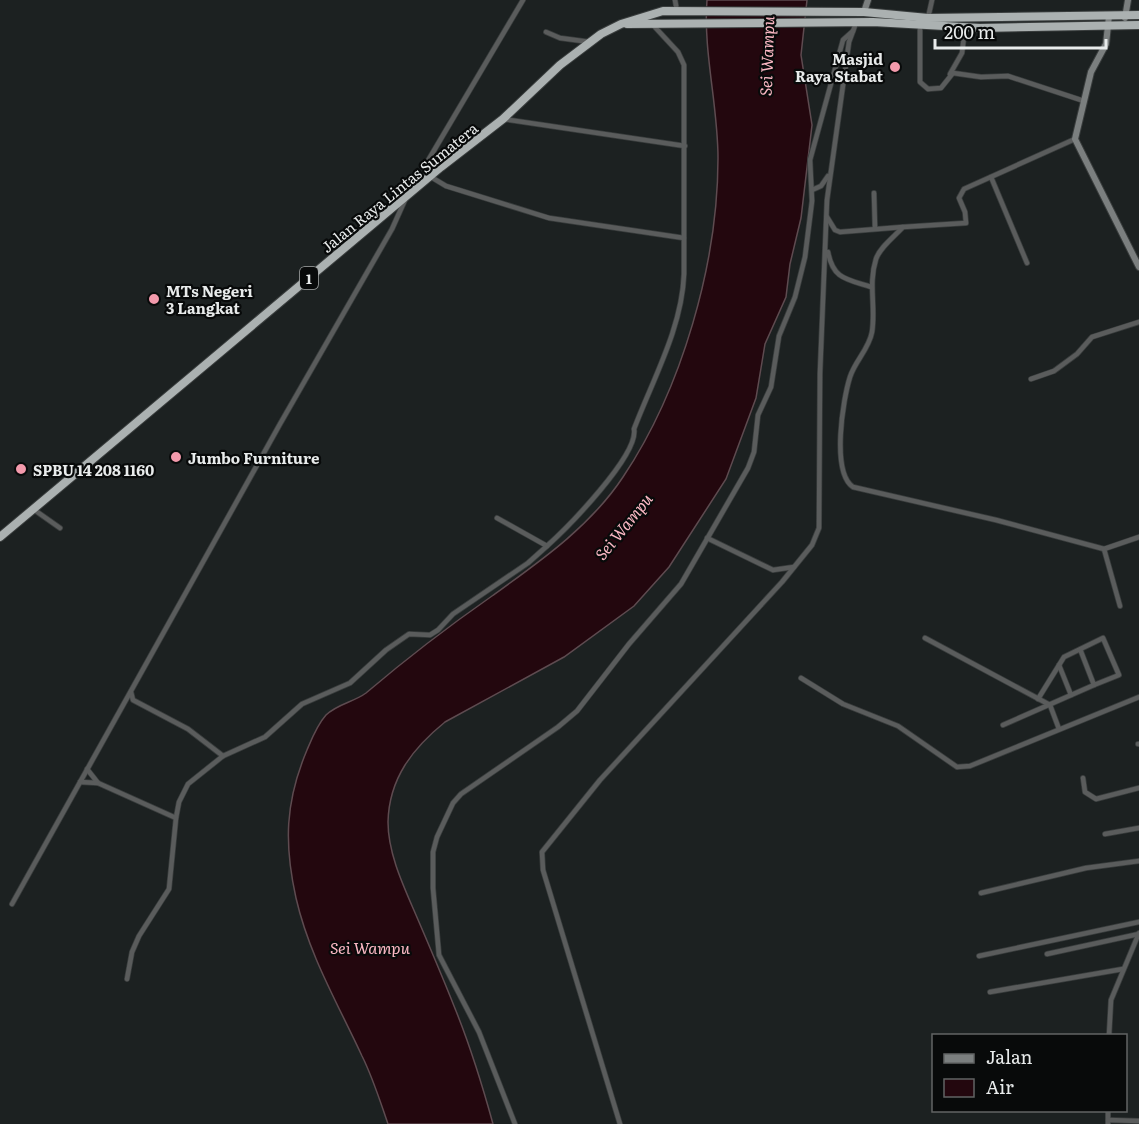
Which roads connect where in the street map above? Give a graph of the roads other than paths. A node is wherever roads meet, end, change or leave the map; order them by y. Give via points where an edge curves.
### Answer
1 (524, 0) edge
2 (675, 0) edge
3 (868, 0) edge
4 (932, 0) edge
5 (1128, 0) edge
6 (677, 11) junction
7 (864, 12) junction
8 (1139, 15) edge
9 (646, 16) junction
10 (1125, 20) junction
11 (1109, 21) junction
12 (621, 24) junction
13 (653, 24) junction
14 (925, 24) junction
15 (1139, 25) edge
16 (855, 27) junction
17 (965, 28) junction
18 (546, 32) dead end
19 (590, 42) junction
20 (950, 74) junction
21 (1084, 101) junction
22 (503, 119) junction
23 (1075, 139) junction
24 (685, 146) junction
25 (830, 171) junction
26 (991, 177) junction
27 (428, 179) junction
28 (812, 190) junction
29 (874, 193) dead end
30 (406, 198) junction
31 (827, 217) junction
32 (903, 227) junction
33 (874, 228) junction
34 (684, 238) junction
35 (826, 243) junction
36 (1027, 263) dead end
37 (1139, 267) edge
38 (870, 287) junction
39 (1139, 322) edge
40 (1031, 380) dead end
41 (33, 509) junction
42 (497, 518) dead end
43 (60, 528) dead end
44 (0, 537) edge
45 (707, 537) junction
46 (1139, 537) edge
47 (547, 546) junction
48 (1104, 549) junction
49 (794, 567) junction
50 (1120, 606) dead end
51 (925, 639) dead end
52 (1080, 649) junction
53 (1059, 664) junction
54 (801, 678) dead end
55 (1094, 685) junction
56 (132, 689) junction
57 (1071, 695) junction
58 (1139, 697) edge
59 (1038, 699) junction
60 (1050, 705) junction
61 (1003, 725) dead end
62 (1059, 729) junction
63 (223, 756) junction
64 (87, 769) junction
65 (1083, 778) dead end
66 (80, 782) junction
67 (98, 783) junction
68 (1139, 788) edge
69 (176, 818) junction
70 (1139, 828) edge
71 (1106, 834) dead end
72 (1139, 861) edge
73 (981, 893) dead end
74 (12, 904) dead end
75 (1139, 922) edge
76 (1139, 933) edge
77 (1139, 948) edge
78 (1132, 949) junction
79 (1047, 954) dead end
80 (979, 956) dead end
81 (1123, 969) junction
82 (127, 979) dead end
83 (990, 992) dead end
84 (1109, 1034) edge
85 (1139, 1120) edge
86 (1108, 1122) edge
87 (515, 1124) edge
88 (620, 1124) edge

1 - 27 street via 426,164
2 - 6 street
3 - 7 street
4 - 14 street
5 - 10 street
6 - 7 highway, Jalan Raya Lintas Sumatera / 1
6 - 9 highway, Jalan Raya Lintas Sumatera / 1
7 - 14 highway, 1
8 - 10 highway, 1
9 - 12 highway, Jalan Raya Lintas Sumatera / 1
9 - 13 street
10 - 11 highway, 1
10 - 15 highway, 1
11 - 14 highway, 1
11 - 17 highway, 1
11 - 21 street via 1106,44 1091,72
12 - 13 highway, 1
12 - 19 highway, Jalan Raya Lintas Sumatera / 1
13 - 16 highway, 1 via 842,22
13 - 24 street via 678,52 684,65
14 - 16 highway, 1
14 - 17 highway, 1
14 - 20 street via 920,82 928,89 941,88
16 - 25 street
16 - 28 street via 843,40 812,151
17 - 20 street via 962,53
18 - 19 street
19 - 22 highway, Jalan Raya Lintas Sumatera / 1
20 - 21 street via 1008,76
21 - 23 street
22 - 24 street
22 - 27 highway, Jalan Raya Lintas Sumatera / 1
23 - 26 street
23 - 37 street
24 - 34 street
25 - 28 street via 821,186
25 - 31 street
26 - 32 street via 959,194 966,224
26 - 36 street
27 - 30 highway, Jalan Raya Lintas Sumatera / 1
27 - 34 street via 549,218
28 - 45 street via 805,258 779,336 771,387 758,415 754,452
29 - 33 street
30 - 41 highway, Jalan Raya Lintas Sumatera / 1
30 - 56 street
31 - 33 street via 840,232
31 - 35 street
32 - 33 street
32 - 38 street via 878,255
34 - 47 street via 683,298 635,435 618,469
35 - 38 street via 836,274
35 - 49 street via 819,528 812,545
38 - 48 street via 872,332 850,375 840,435 842,468 848,483
39 - 40 street via 1092,337 1054,371
41 - 43 street
41 - 44 highway, Jalan Raya Lintas Sumatera / 1
42 - 47 street
45 - 49 street via 773,570
45 - 87 street via 681,584 577,711 461,794 449,810 434,846 433,888 442,963 479,1032
46 - 48 street
47 - 63 street via 453,614 438,630 430,635 409,634 350,682 302,704 265,737
48 - 50 street
49 - 88 street via 600,780 542,852 543,870
51 - 59 street
52 - 53 street
52 - 55 street
52 - 55 street via 1103,638 1119,675
53 - 57 street
53 - 59 street
54 - 62 street via 843,704 898,726 957,767 970,766
55 - 57 street
56 - 63 street via 133,700 188,729
56 - 64 street
57 - 60 street
58 - 62 street
59 - 60 street
60 - 61 street
60 - 62 street
63 - 69 street via 188,784
64 - 66 street
64 - 67 street
65 - 68 street via 1085,792 1096,799
66 - 67 street
66 - 74 street
67 - 69 street
69 - 82 street via 169,889 139,936
70 - 71 street
72 - 73 street via 1086,868
75 - 80 street
76 - 78 street
76 - 79 street
77 - 78 street
78 - 81 street
81 - 83 street
81 - 84 street via 1111,1000
85 - 86 street

